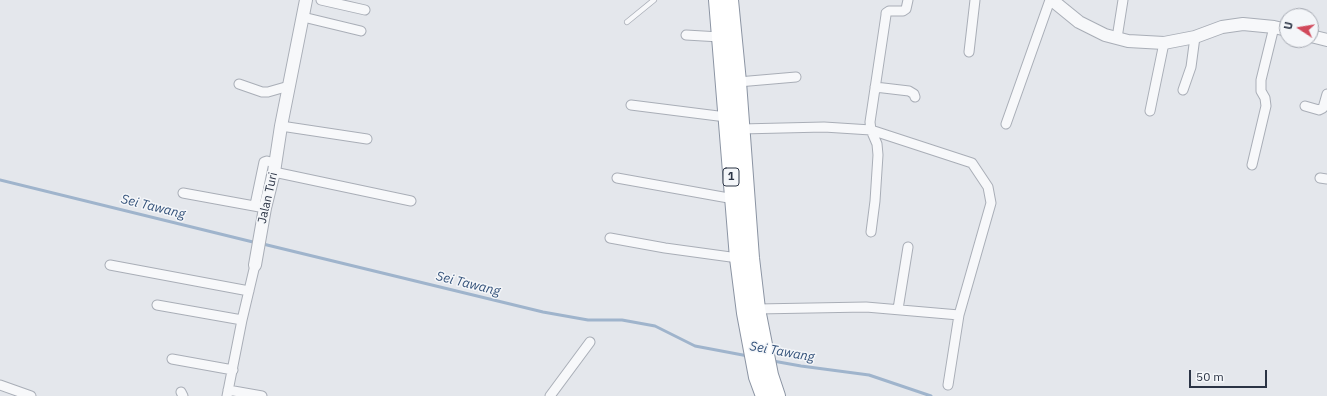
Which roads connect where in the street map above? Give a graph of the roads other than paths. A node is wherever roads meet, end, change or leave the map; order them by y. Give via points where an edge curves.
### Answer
1 (306, 0) edge
2 (321, 0) edge
3 (654, 0) edge
4 (717, 0) edge
5 (730, 0) edge
6 (908, 0) edge
7 (975, 0) edge
8 (1051, 0) edge
9 (1123, 0) edge
10 (365, 10) dead end
11 (302, 17) junction
12 (627, 22) dead end
13 (1274, 27) junction
14 (1279, 28) edge
15 (362, 31) dead end
16 (686, 35) dead end
17 (720, 37) junction
18 (1195, 37) junction
19 (1117, 38) junction
20 (1164, 43) junction
21 (969, 52) dead end
22 (796, 77) dead end
23 (738, 82) junction
24 (240, 84) dead end
25 (289, 86) junction
26 (875, 87) junction
27 (1183, 90) dead end
28 (1327, 94) edge
29 (915, 97) dead end
30 (631, 105) dead end
31 (1305, 106) dead end
32 (1150, 111) dead end
33 (736, 121) junction
34 (1006, 124) dead end
35 (281, 126) junction
36 (871, 130) junction
37 (366, 139) dead end
38 (1252, 165) dead end
39 (275, 167) junction
40 (618, 178) dead end
41 (183, 193) dead end
42 (734, 198) junction
43 (411, 201) dead end
44 (260, 207) junction
45 (871, 232) dead end
46 (610, 238) dead end
47 (908, 247) dead end
48 (738, 258) junction
49 (110, 265) dead end
50 (255, 265) joint
51 (250, 291) junction
52 (157, 305) dead end
53 (757, 309) junction
54 (898, 309) junction
55 (959, 315) junction
56 (242, 320) junction
57 (590, 342) dead end
58 (758, 351) junction
59 (172, 358) dead end
60 (233, 370) junction
61 (764, 376) junction
62 (0, 385) edge
63 (948, 385) dead end
64 (228, 393) edge
65 (31, 396) edge
66 (262, 396) edge
67 (550, 396) edge
68 (764, 396) edge
69 (777, 396) edge

1 - 11 street, Jalan Turi
2 - 10 street
3 - 12 lane
4 - 17 highway, 1
5 - 23 highway, 1
6 - 26 street via 903,11 886,12
7 - 21 street
8 - 19 street via 1078,22 1104,35
8 - 34 street
9 - 19 street
11 - 15 street
11 - 25 street, Jalan Turi
13 - 14 street
13 - 18 street via 1243,24 1215,28
13 - 38 street via 1261,80 1261,91 1266,106
16 - 17 street
17 - 33 highway, 1
18 - 20 street
18 - 27 street via 1191,67
19 - 20 street
20 - 32 street
22 - 23 street
23 - 33 highway, 1
24 - 25 street via 262,92
25 - 35 street, Jalan Turi
26 - 29 street via 909,91
26 - 36 street
28 - 31 street via 1323,108 1319,110
30 - 33 street
33 - 36 street
33 - 42 highway, 1
33 - 53 highway, 1
35 - 37 street
35 - 39 street, Jalan Turi
36 - 45 street via 877,144 878,155
36 - 55 street via 972,164 988,187 991,203
39 - 43 street
39 - 44 street, Jalan Turi
40 - 42 street
41 - 44 street
42 - 48 highway, 1
44 - 50 street, Jalan Turi
46 - 48 street
47 - 54 street
48 - 58 highway, 1 via 745,313
49 - 51 street
50 - 51 street, Jalan Turi
51 - 56 street, Jalan Turi
52 - 56 street
53 - 54 street
53 - 58 highway, 1
54 - 55 street
55 - 63 street
56 - 60 street, Jalan Turi
57 - 67 street
58 - 61 highway, 1
59 - 60 street
60 - 64 street, Jalan Turi
61 - 68 highway, 1
61 - 69 highway, 1
62 - 65 street
64 - 66 street

